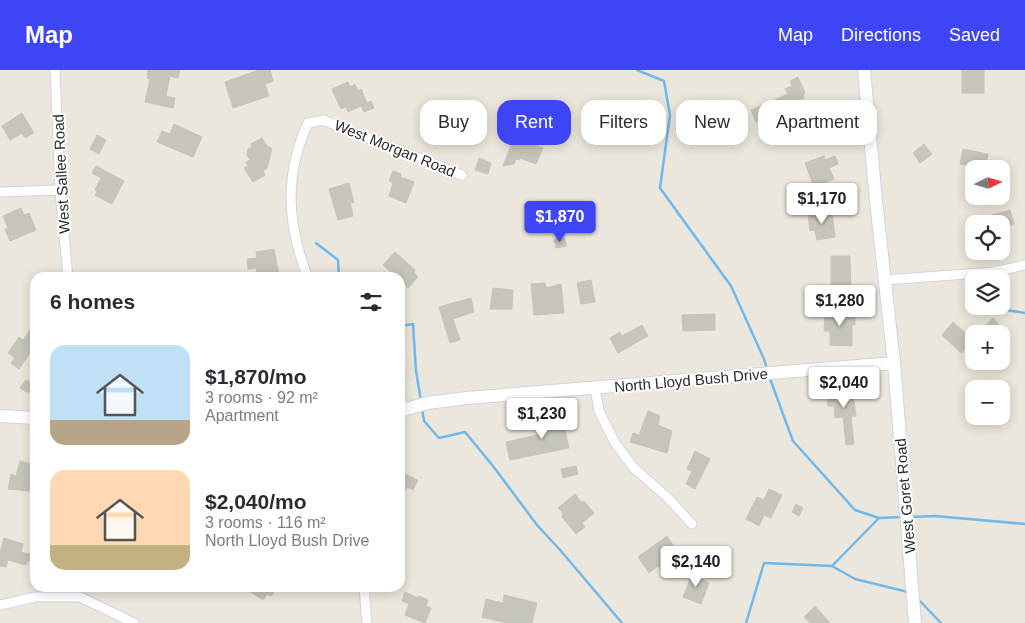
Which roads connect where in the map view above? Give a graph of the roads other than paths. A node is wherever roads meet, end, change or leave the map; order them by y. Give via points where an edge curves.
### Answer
1 (54, 70) edge
2 (864, 70) edge
3 (462, 175) dead end
4 (60, 190) junction
5 (0, 192) edge
6 (1025, 265) edge
7 (67, 272) edge
8 (306, 272) edge
9 (885, 280) junction
10 (894, 363) junction
11 (595, 388) junction
12 (405, 410) edge
13 (0, 416) edge
14 (30, 418) edge
15 (692, 524) dead end
16 (364, 592) edge
17 (0, 605) edge
18 (134, 623) edge
19 (367, 623) edge
20 (915, 623) edge

1 - 4 street, West Sallee Road
2 - 9 street, West Goret Road
3 - 8 street, West Morgan Road via 323,120 308,123 295,157 291,202 294,232
4 - 5 street
4 - 7 street, West Sallee Road
6 - 9 street via 994,272
9 - 10 street, West Goret Road
10 - 11 street, North Lloyd Bush Drive
10 - 20 street, West Goret Road
11 - 12 street, North Lloyd Bush Drive via 445,400
11 - 15 street via 599,411 615,443 634,468 669,498
13 - 14 street
16 - 19 street
17 - 18 street via 35,597 80,597

